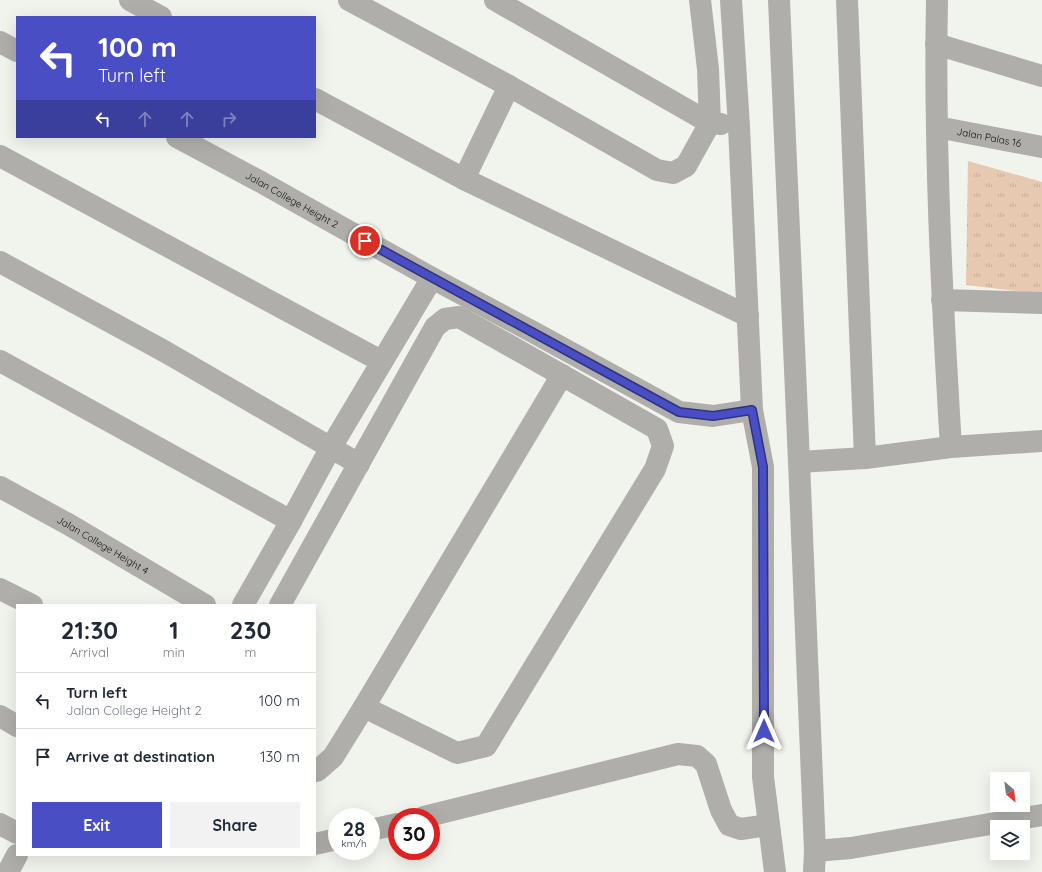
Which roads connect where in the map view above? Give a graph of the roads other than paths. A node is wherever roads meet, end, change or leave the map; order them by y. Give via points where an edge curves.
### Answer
1 (130, 0) edge
2 (349, 0) edge
3 (495, 0) edge
4 (731, 0) edge
5 (779, 0) edge
6 (847, 0) edge
7 (937, 0) edge
8 (696, 2) edge
9 (160, 16) edge
10 (0, 42) edge
11 (936, 44) junction
12 (16, 50) edge
13 (1042, 76) edge
14 (509, 86) junction
15 (316, 100) edge
16 (710, 123) junction
17 (739, 127) junction
18 (937, 127) junction
19 (179, 138) edge
20 (1042, 146) edge
21 (0, 156) edge
22 (464, 179) junction
23 (0, 262) edge
24 (432, 278) junction
25 (942, 300) junction
26 (1042, 303) edge
27 (748, 316) junction
28 (0, 362) edge
29 (381, 362) junction
30 (562, 375) junction
31 (752, 410) junction
32 (1042, 441) edge
33 (330, 448) junction
34 (951, 448) junction
35 (865, 458) junction
36 (800, 462) junction
37 (359, 464) junction
38 (0, 487) edge
39 (291, 521) junction
40 (0, 588) edge
41 (30, 604) edge
42 (203, 604) edge
43 (244, 604) edge
44 (281, 604) edge
45 (364, 707) junction
46 (0, 716) edge
47 (16, 725) edge
48 (316, 771) edge
49 (440, 813) edge
50 (1042, 815) edge
51 (0, 824) edge
52 (768, 825) junction
53 (16, 832) edge
54 (328, 841) edge
55 (316, 844) edge
56 (815, 851) junction
57 (16, 856) edge
58 (8, 872) edge
59 (775, 872) edge
60 (814, 872) edge

1 - 9 street
2 - 14 street
3 - 16 street
4 - 17 street
5 - 36 street
6 - 35 street
7 - 11 street
8 - 16 street via 708,69
10 - 12 street
11 - 13 street
11 - 18 street
14 - 16 street via 656,170 673,174 686,166
14 - 22 street
15 - 22 street
16 - 17 street
17 - 27 street
18 - 20 street, Jalan Palas 16
18 - 25 street
19 - 24 street, Jalan College Height 2
21 - 29 street
22 - 27 street
23 - 33 street via 164,351
24 - 29 street
24 - 31 street, Jalan College Height 2 via 679,412 713,416
25 - 26 street
25 - 34 street
27 - 31 street
28 - 39 street
29 - 33 street
30 - 37 street via 459,317 445,319 435,327
30 - 45 street
30 - 45 street via 657,429 663,446 655,469 486,746 458,753
31 - 52 street via 763,467 764,777
32 - 34 street
33 - 37 street
33 - 39 street
34 - 35 street
35 - 36 street
36 - 56 street
37 - 44 street
38 - 42 street, Jalan College Height 4
39 - 43 street
40 - 41 street
45 - 48 street via 333,757
46 - 47 street
49 - 52 street via 678,754 697,756 706,764 720,810 729,825 741,829
50 - 56 street via 850,848
51 - 53 street
52 - 59 street
54 - 55 street
56 - 60 street
57 - 58 street

